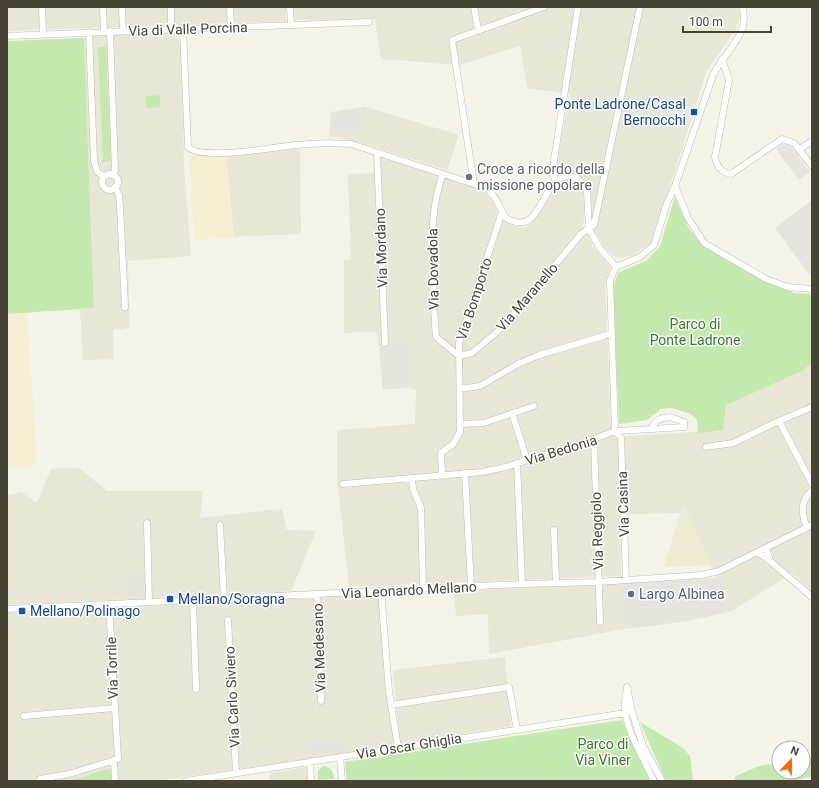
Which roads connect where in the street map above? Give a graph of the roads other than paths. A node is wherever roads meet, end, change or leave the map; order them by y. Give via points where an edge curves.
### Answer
1 (42, 7) edge
2 (103, 7) edge
3 (122, 7) edge
4 (170, 7) edge
5 (230, 7) edge
6 (290, 7) edge
7 (474, 7) edge
8 (544, 7) edge
9 (578, 7) edge
10 (640, 7) edge
11 (743, 7) edge
12 (530, 9) edge
13 (370, 22) dead end
14 (291, 25) junction
15 (182, 28) junction
16 (231, 28) junction
17 (172, 29) junction
18 (478, 30) junction
19 (124, 31) junction
20 (89, 32) junction
21 (107, 32) junction
22 (43, 34) junction
23 (7, 36) edge
24 (722, 59) junction
25 (812, 141) edge
26 (800, 149) junction
27 (377, 153) junction
28 (812, 166) edge
29 (443, 174) junction
30 (112, 175) junction
31 (104, 177) junction
32 (555, 182) junction
33 (474, 184) junction
34 (675, 186) junction
35 (115, 188) junction
36 (502, 212) junction
37 (589, 229) junction
38 (616, 267) junction
39 (812, 289) edge
40 (126, 307) dead end
41 (610, 334) junction
42 (385, 343) dead end
43 (458, 356) junction
44 (460, 389) junction
45 (534, 406) dead end
46 (812, 407) edge
47 (512, 413) junction
48 (779, 421) junction
49 (460, 424) junction
50 (652, 429) junction
51 (614, 431) junction
52 (594, 439) junction
53 (706, 447) dead end
54 (527, 460) junction
55 (517, 463) junction
56 (465, 473) junction
57 (442, 475) junction
58 (412, 478) junction
59 (343, 484) dead end
60 (812, 484) edge
61 (812, 491) edge
62 (147, 523) dead end
63 (220, 525) dead end
64 (809, 526) edge
65 (554, 530) dead end
66 (766, 548) junction
67 (758, 552) junction
68 (770, 561) junction
69 (626, 580) junction
70 (598, 582) junction
71 (556, 583) junction
72 (522, 584) junction
73 (471, 587) junction
74 (423, 589) junction
75 (382, 591) junction
76 (317, 594) junction
77 (812, 597) edge
78 (224, 598) junction
79 (192, 600) junction
80 (149, 602) junction
81 (109, 604) junction
82 (7, 609) edge
83 (228, 620) dead end
84 (600, 622) dead end
85 (196, 688) dead end
86 (321, 701) dead end
87 (391, 705) junction
88 (114, 708) junction
89 (632, 712) junction
90 (625, 713) junction
91 (24, 716) dead end
92 (517, 730) junction
93 (398, 748) junction
94 (340, 757) junction
95 (114, 760) junction
96 (310, 761) junction
97 (236, 773) junction
98 (40, 779) dead end
99 (115, 781) edge
100 (186, 781) edge
101 (311, 781) edge
102 (342, 781) edge
103 (654, 781) edge
104 (662, 781) edge

1 - 22 street
2 - 21 street
3 - 19 street
4 - 17 street
5 - 16 street
6 - 14 street
7 - 18 street
8 - 12 street
9 - 32 street via 554,160
10 - 37 street via 594,225
11 - 24 street via 742,32
12 - 18 street
13 - 14 street, Via di Valle Porcina
14 - 16 street, Via di Valle Porcina
15 - 16 street, Via di Valle Porcina
15 - 17 street, Via di Valle Porcina
15 - 27 street via 188,147 191,150 213,153 330,142 351,144
17 - 19 street, Via di Valle Porcina
18 - 33 street via 452,40
19 - 21 street, Via di Valle Porcina
20 - 21 street, Via di Valle Porcina
20 - 22 street, Via di Valle Porcina
20 - 31 street via 94,161 97,171
21 - 30 street via 115,170
22 - 23 street, Via di Valle Porcina
24 - 26 street via 729,80 715,157 716,165 723,172 731,174 782,139 794,142
24 - 34 street via 705,94
25 - 26 street
26 - 28 street
27 - 29 street
27 - 42 street, Via Mordano
29 - 33 street
29 - 43 street, Via Dovadola via 432,215 434,316 436,337
30 - 31 street
30 - 35 street via 117,182
31 - 35 street via 104,188
32 - 36 street via 531,219 523,224 506,218
32 - 37 street via 574,177 584,184 588,199
33 - 36 street via 491,192
34 - 38 street via 654,244 640,257
34 - 39 street via 688,218 704,243 766,279 788,287
35 - 40 street via 119,195
36 - 43 street, Via Bomporto via 459,343
37 - 38 street via 599,247
37 - 43 street, Via Maranello via 581,234 504,326 472,353
38 - 41 street, Via Bedonia via 610,280
41 - 44 street via 518,364 480,386
41 - 51 street, Via Bedonia
43 - 44 street, Via Bomporto
44 - 49 street, Via Bomporto
45 - 47 street
46 - 48 street
47 - 49 street via 484,423
47 - 54 street
48 - 53 street via 733,443
48 - 60 street
49 - 57 street, Via Bomporto via 460,432 453,444 441,453
50 - 50 street via 683,428 685,424 680,419 661,418
50 - 51 street
51 - 52 street, Via Bedonia
51 - 69 street, Via Casina via 621,438
52 - 54 street, Via Bedonia
52 - 70 street, Via Reggiolo
54 - 55 street, Via Bedonia
55 - 56 street, Via Bedonia via 482,472
55 - 72 street
56 - 57 street, Via Bedonia
56 - 73 street
57 - 58 street, Via Bedonia
58 - 59 street, Via Bedonia
58 - 74 street via 414,493 421,508
61 - 64 street via 803,501 802,513
62 - 80 street
63 - 78 street
64 - 66 street, Via Leonardo Mellano
65 - 71 street
66 - 67 street, Via Leonardo Mellano
66 - 68 street
67 - 68 street
67 - 69 street, Via Leonardo Mellano via 719,571 700,575
68 - 77 street
69 - 70 street, Via Leonardo Mellano
70 - 71 street, Via Leonardo Mellano
70 - 84 street, Via Reggiolo
71 - 72 street, Via Leonardo Mellano
72 - 73 street, Via Leonardo Mellano
73 - 74 street, Via Leonardo Mellano
74 - 75 street, Via Leonardo Mellano
75 - 76 street, Via Leonardo Mellano
75 - 87 street
76 - 78 street, Via Leonardo Mellano
76 - 86 street, Via Medesano
78 - 79 street, Via Leonardo Mellano
79 - 80 street, Via Leonardo Mellano
79 - 85 street
80 - 81 street, Via Leonardo Mellano
81 - 82 street, Via Leonardo Mellano
81 - 88 street, Via Torrile
83 - 97 street, Via Carlo Siviero
87 - 92 street via 509,687
87 - 93 street
88 - 91 street, Via Torrile
88 - 95 street, Via Torrile via 118,759
89 - 90 street, Via Oscar Ghiglia
89 - 90 street via 627,687 624,698
89 - 104 street via 643,746
90 - 92 street, Via Oscar Ghiglia
90 - 103 street via 632,738
92 - 93 street, Via Oscar Ghiglia
93 - 94 street, Via Oscar Ghiglia
94 - 96 street, Via Oscar Ghiglia
94 - 102 street
95 - 98 street via 69,774
95 - 99 street, Via Torrile
96 - 97 street, Via Oscar Ghiglia
96 - 101 street
97 - 100 street, Via Oscar Ghiglia

